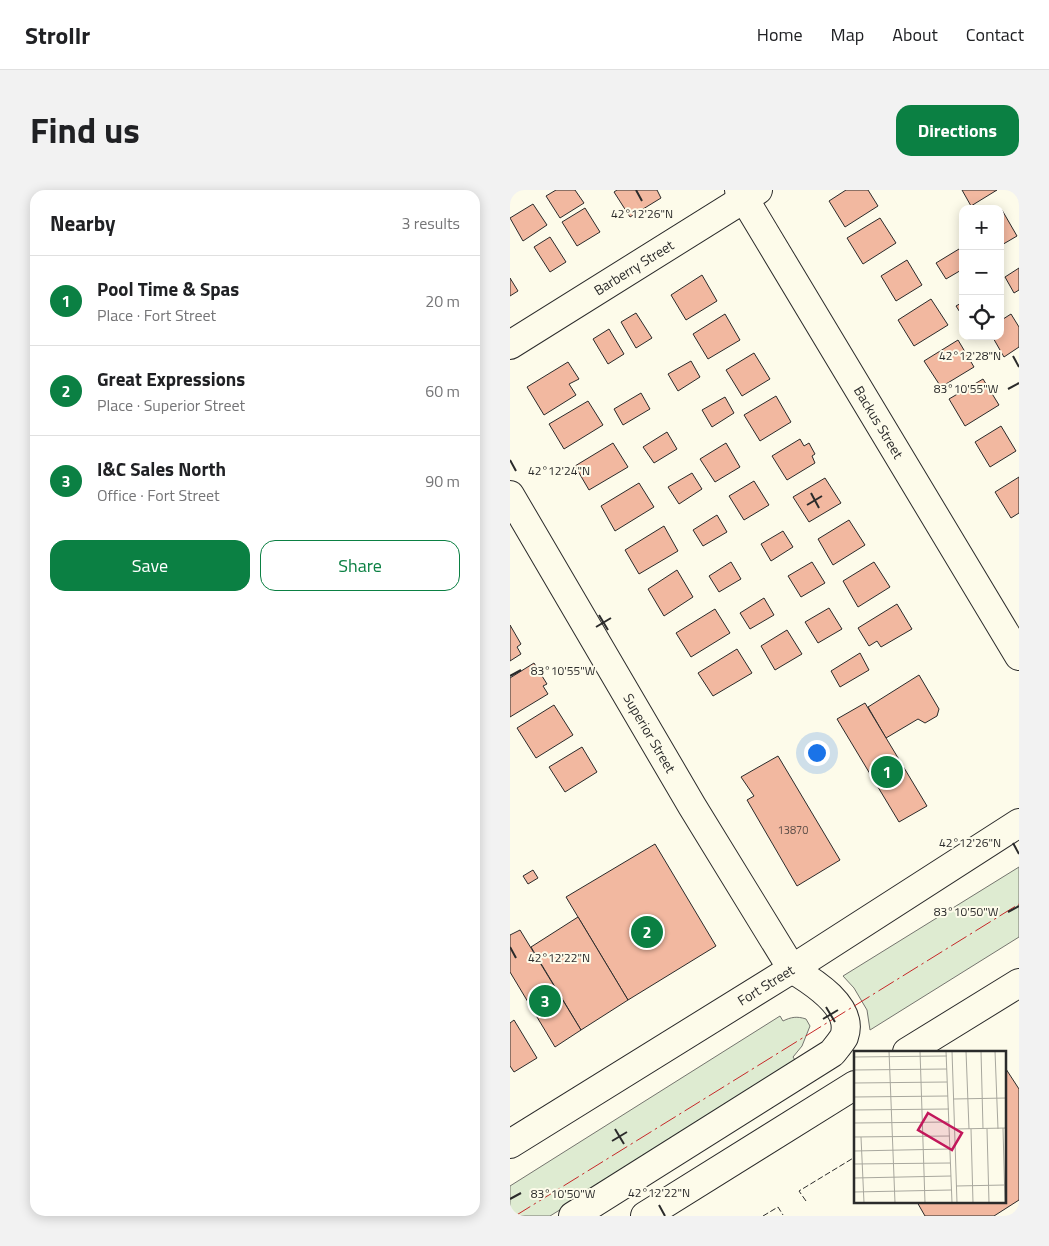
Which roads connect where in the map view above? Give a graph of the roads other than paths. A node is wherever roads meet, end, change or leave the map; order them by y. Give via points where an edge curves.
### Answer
1 (747, 193) edge
2 (510, 345) edge
3 (510, 495) edge
4 (1019, 656) edge
5 (1019, 823) edge
6 (792, 969) junction
7 (1016, 992) edge
8 (910, 1051) edge
9 (854, 1086) edge
10 (510, 1144) edge
11 (573, 1216) edge
12 (645, 1216) edge

1 - 2 main road, Barberry Street
1 - 4 main road, Backus Street
3 - 6 main road, Superior Street via 692,806
5 - 6 main road, Fort Street
6 - 10 main road, Fort Street
6 - 11 main road via 832,998 841,1011 846,1027 843,1038 832,1053
7 - 8 main road
9 - 12 main road

